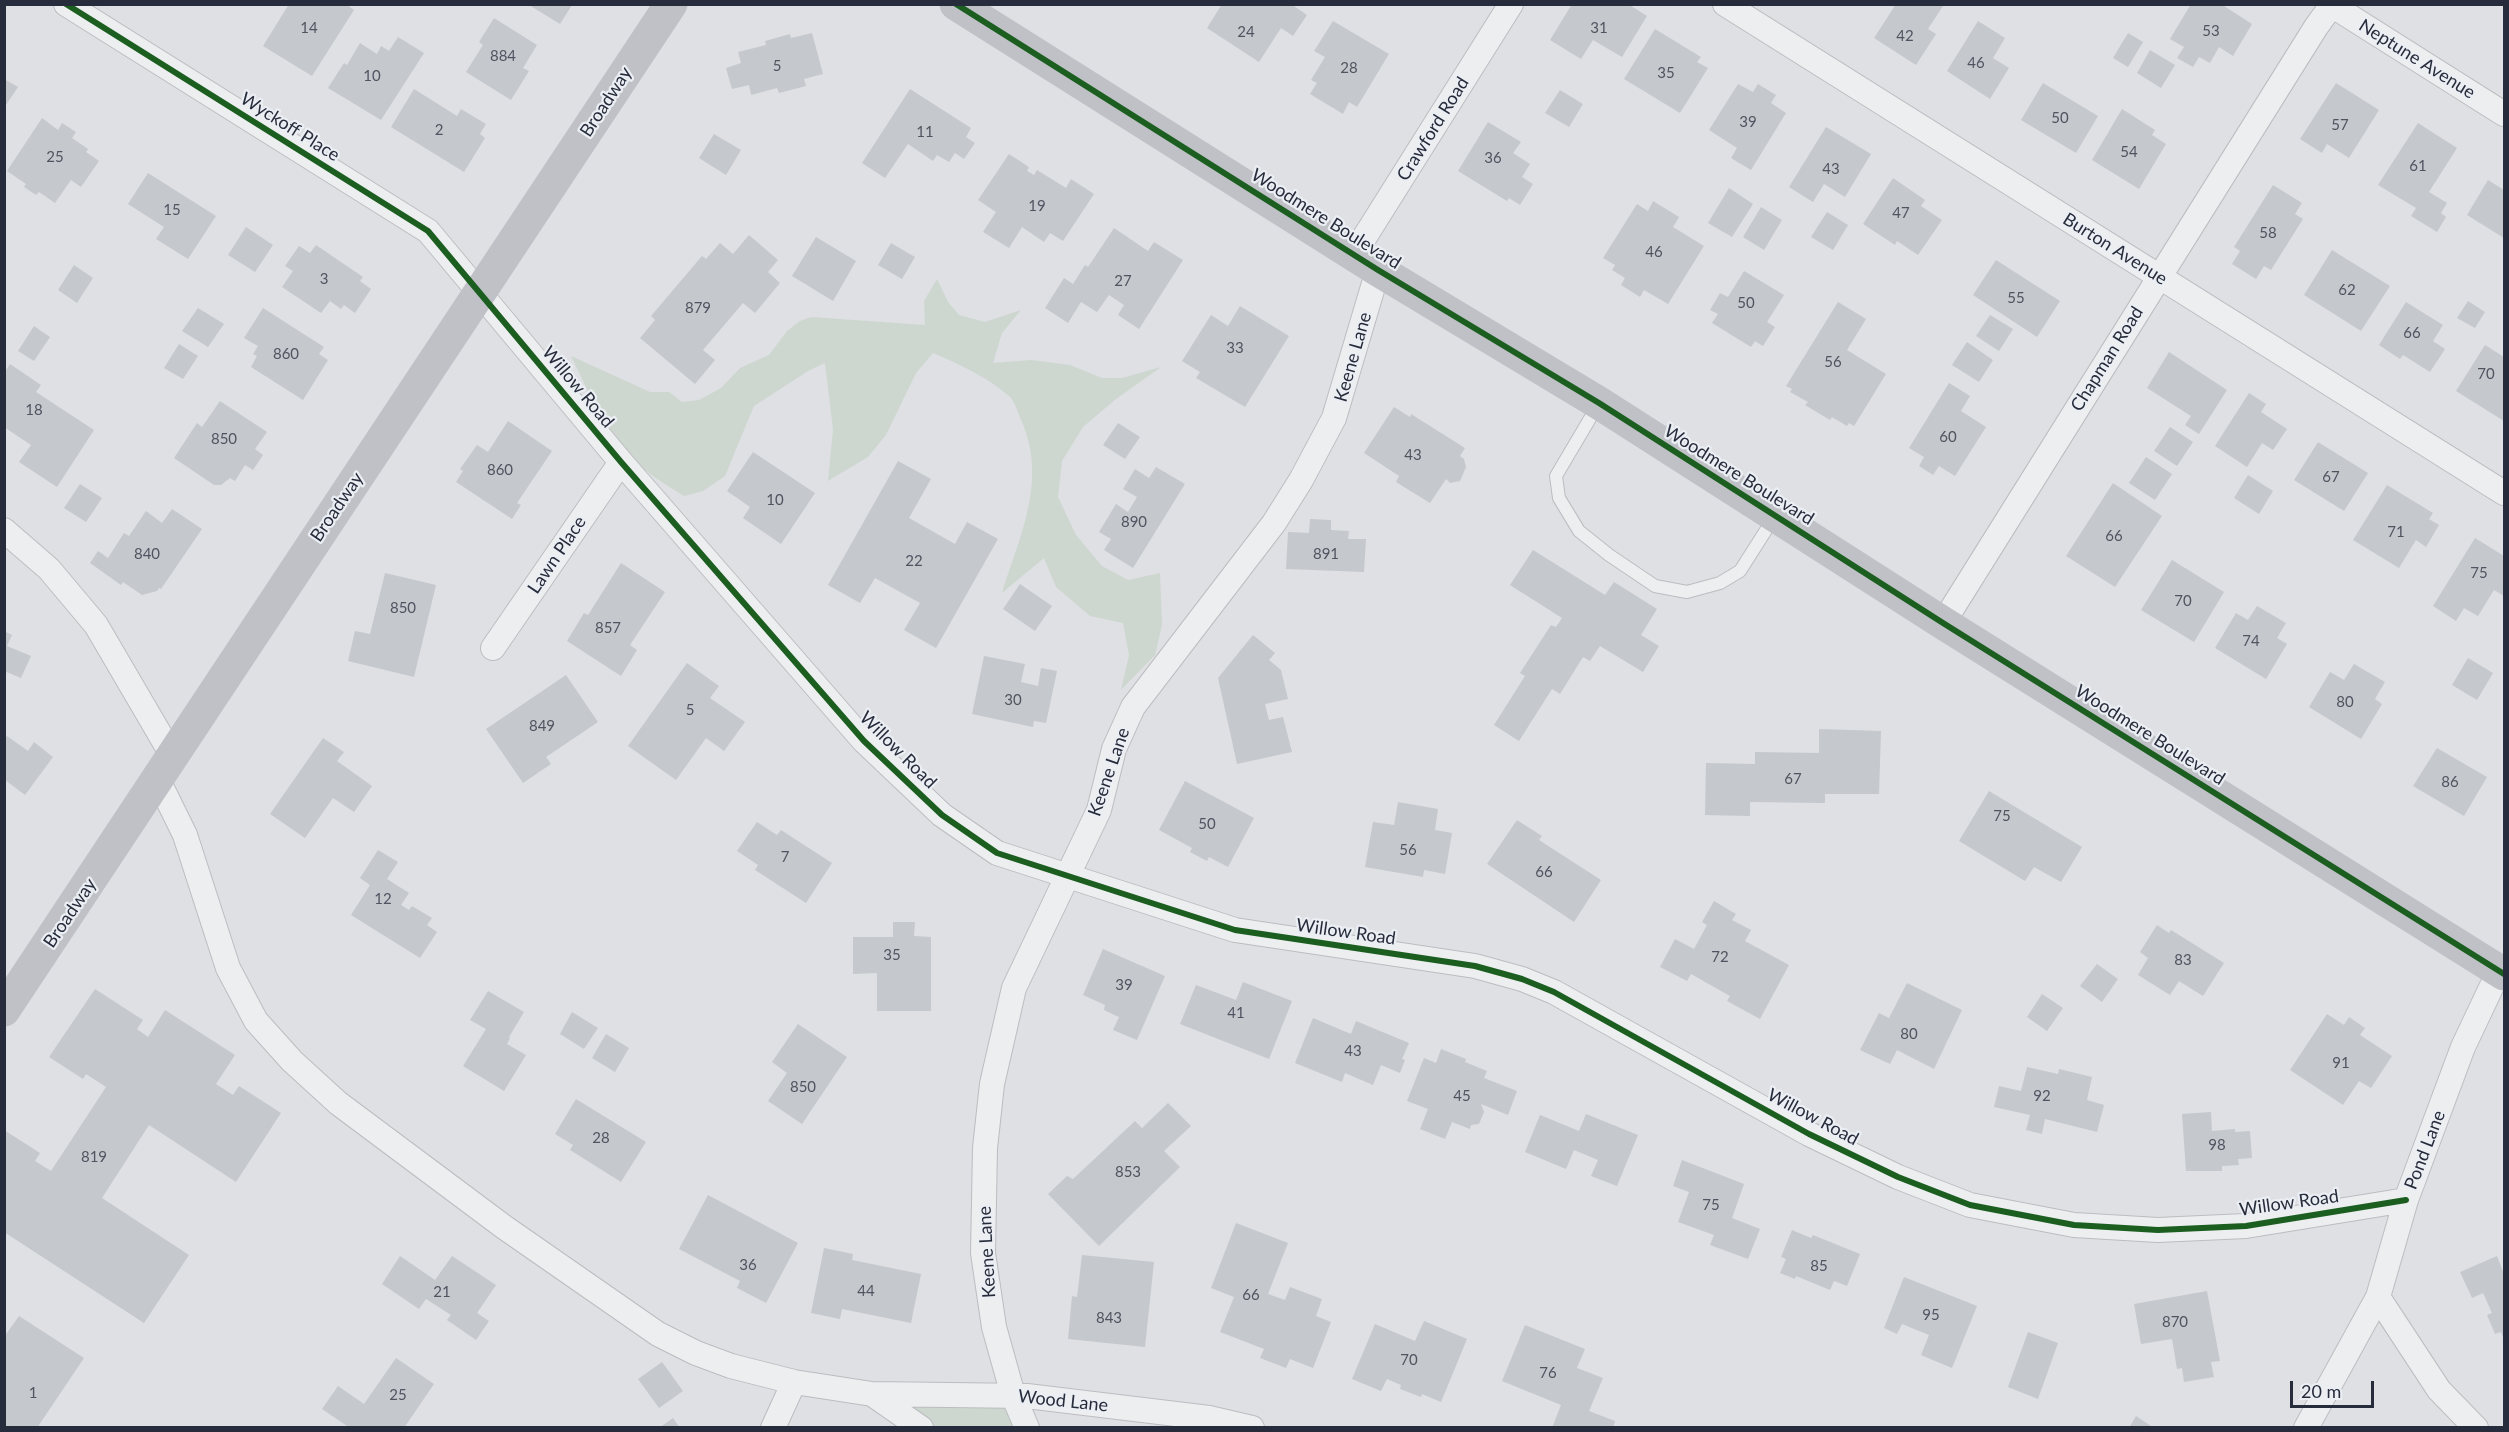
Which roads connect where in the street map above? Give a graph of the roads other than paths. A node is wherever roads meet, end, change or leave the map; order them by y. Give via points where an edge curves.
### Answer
1 (66, 4) edge
2 (671, 4) edge
3 (956, 4) edge
4 (1511, 4) edge
5 (1725, 4) edge
6 (2331, 5) edge
7 (2505, 114) edge
8 (1366, 262) junction
9 (2159, 276) junction
10 (480, 293) junction
11 (1599, 404) junction
12 (621, 462) junction
13 (2505, 493) edge
14 (1775, 516) junction
15 (4, 530) edge
16 (1942, 623) junction
17 (493, 648) dead end
18 (165, 766) junction
19 (1066, 876) junction
20 (2503, 970) edge
21 (6, 1006) edge
22 (2406, 1200) junction
23 (2378, 1297) junction
24 (794, 1382) junction
25 (872, 1394) junction
26 (1013, 1395) junction
27 (773, 1428) edge
28 (921, 1428) edge
29 (1027, 1428) edge
30 (1252, 1428) edge
31 (2306, 1428) edge
32 (2476, 1428) edge

1 - 10 street, Wyckoff Place via 428,231
2 - 10 street, Broadway
3 - 8 street, Woodmere Boulevard
4 - 8 street, Crawford Road
5 - 9 street, Burton Avenue
6 - 7 street, Neptune Avenue
6 - 9 street, Chapman Road
8 - 11 street, Woodmere Boulevard
8 - 19 street, Keene Lane via 1335,418 1274,523 1133,707 1114,749 1099,810
9 - 13 street, Burton Avenue
9 - 16 street, Chapman Road
10 - 12 street, Willow Road
10 - 18 street, Broadway
11 - 14 street, Woodmere Boulevard
11 - 14 lane via 1556,476 1559,498 1580,531 1655,586 1687,592 1720,583 1740,571
12 - 17 street, Lawn Place
12 - 19 street, Willow Road via 864,741 942,815 996,853
14 - 16 street, Woodmere Boulevard
15 - 18 street via 49,569 96,625
16 - 20 street, Woodmere Boulevard
18 - 21 street, Broadway
18 - 24 street via 228,968 256,1021 292,1061 338,1103 658,1334 705,1357
19 - 22 street, Willow Road via 1234,930 1475,966 1522,979 1554,992 1809,1134 1898,1177 1970,1205 2074,1225 2158,1230 2246,1226
19 - 26 street, Keene Lane via 1014,988 992,1084 986,1137 983,1253 994,1327
20 - 22 street, Pond Lane via 2463,1047
22 - 23 street, Pond Lane
23 - 31 street, Pond Lane
23 - 32 street via 2439,1390
24 - 25 street
24 - 27 street
25 - 26 street, Wood Lane
25 - 28 street
26 - 29 street, Keene Lane
26 - 30 street, Wood Lane via 1209,1418

